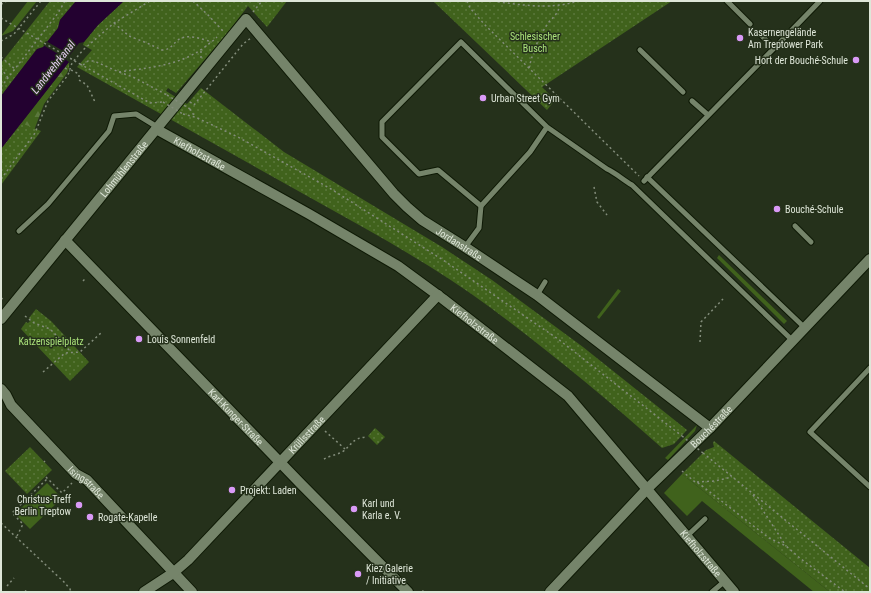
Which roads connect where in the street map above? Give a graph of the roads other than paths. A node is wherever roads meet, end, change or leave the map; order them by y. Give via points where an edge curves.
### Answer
1 (727, 1) edge
2 (820, 1) edge
3 (246, 19) joint
4 (750, 24) dead end
5 (759, 33) dead end
6 (774, 48) junction
7 (640, 50) dead end
8 (683, 92) dead end
9 (692, 101) dead end
10 (708, 115) junction
11 (547, 127) junction
12 (156, 129) junction
13 (481, 206) junction
14 (795, 226) dead end
15 (19, 231) dead end
16 (65, 240) junction
17 (811, 242) dead end
18 (465, 247) junction
19 (870, 259) edge
20 (545, 282) dead end
21 (438, 295) junction
22 (537, 296) junction
23 (1, 319) edge
24 (805, 328) junction
25 (792, 340) junction
26 (870, 368) edge
27 (1, 389) edge
28 (710, 428) junction
29 (280, 462) junction
30 (870, 487) edge
31 (646, 490) junction
32 (705, 519) dead end
33 (687, 536) junction
34 (173, 573) junction
35 (725, 581) junction
36 (144, 592) edge
37 (192, 592) edge
38 (408, 592) edge
39 (550, 592) edge
40 (712, 592) edge
41 (734, 592) edge

1 - 4 lane
2 - 6 lane
3 - 12 street, Lohmühlenstraße
3 - 18 street, Jordanstraße via 402,203 422,220
5 - 6 lane
6 - 10 lane
7 - 8 lane
9 - 10 lane
10 - 24 lane via 646,179
11 - 13 lane via 530,152
11 - 13 lane via 461,42 382,122 382,137 419,174 438,170
11 - 25 lane via 632,185
12 - 15 lane via 136,114 114,116 109,131 54,198
12 - 16 street, Lohmühlenstraße
12 - 21 street, Kiefholzstraße via 398,266
13 - 18 lane via 479,228
14 - 17 lane
16 - 23 street, Lohmühlenstraße
16 - 29 street, Karl-Kunger-Straße
18 - 22 street, Jordanstraße
19 - 24 street, Bouchéstraße
20 - 22 lane
21 - 29 street, Krüllsstraße
21 - 31 street, Kiefholzstraße via 568,396
22 - 28 street, Jordanstraße
24 - 25 street, Bouchéstraße
25 - 28 street, Bouchéstraße
26 - 30 lane via 810,432
27 - 34 street, Isingstraße via 11,405 79,476 87,480
28 - 31 street, Bouchéstraße
29 - 34 street, Krüllsstraße
29 - 38 street, Karl-Kunger-Straße
31 - 33 street, Kiefholzstraße
31 - 39 street, Bouchéstraße
32 - 33 lane
33 - 35 street, Kiefholzstraße
34 - 36 street, Krüllsstraße
34 - 37 street, Isingstraße
35 - 40 lane
35 - 41 street, Kiefholzstraße

